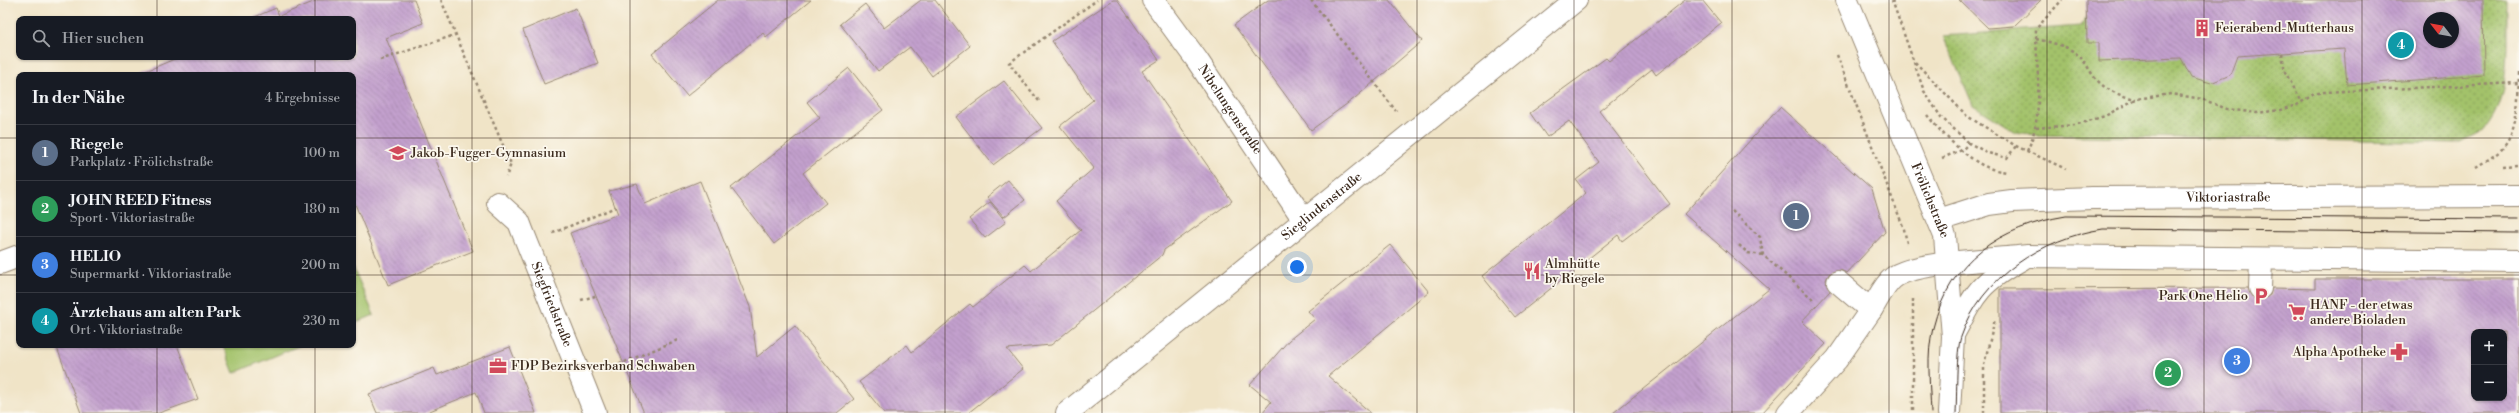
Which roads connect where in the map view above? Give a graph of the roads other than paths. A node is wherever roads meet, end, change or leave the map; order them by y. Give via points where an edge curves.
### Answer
1 (1153, 0) edge
2 (1576, 0) edge
3 (1847, 0) edge
4 (2519, 196) edge
5 (498, 203) road end
6 (1304, 220) junction
7 (1940, 220) junction
8 (2028, 256) junction
9 (16, 257) edge
10 (2261, 260) junction
11 (2519, 261) edge
12 (0, 263) edge
13 (1949, 263) junction
14 (1838, 282) dead end
15 (2260, 288) dead end
16 (1870, 310) junction
17 (1953, 336) junction
18 (595, 413) edge
19 (1068, 413) edge
20 (1788, 413) edge
21 (1949, 413) edge

1 - 6 street, Nibelungenstraße via 1197,60
2 - 6 street, Sieglindenstraße
3 - 7 street, Frölichstraße
4 - 7 street, Viktoriastraße via 2092,198 1988,204
5 - 18 street, Siegfriedstraße via 519,222
6 - 19 street, Sieglindenstraße
7 - 13 street, Frölichstraße
8 - 10 street
8 - 13 street
8 - 17 street via 1986,281 1970,303
9 - 12 street
10 - 11 street
10 - 15 street
13 - 16 street via 1893,277
13 - 17 street, Frölichstraße
14 - 16 street
16 - 20 street via 1837,359
17 - 21 street, Frölichstraße

